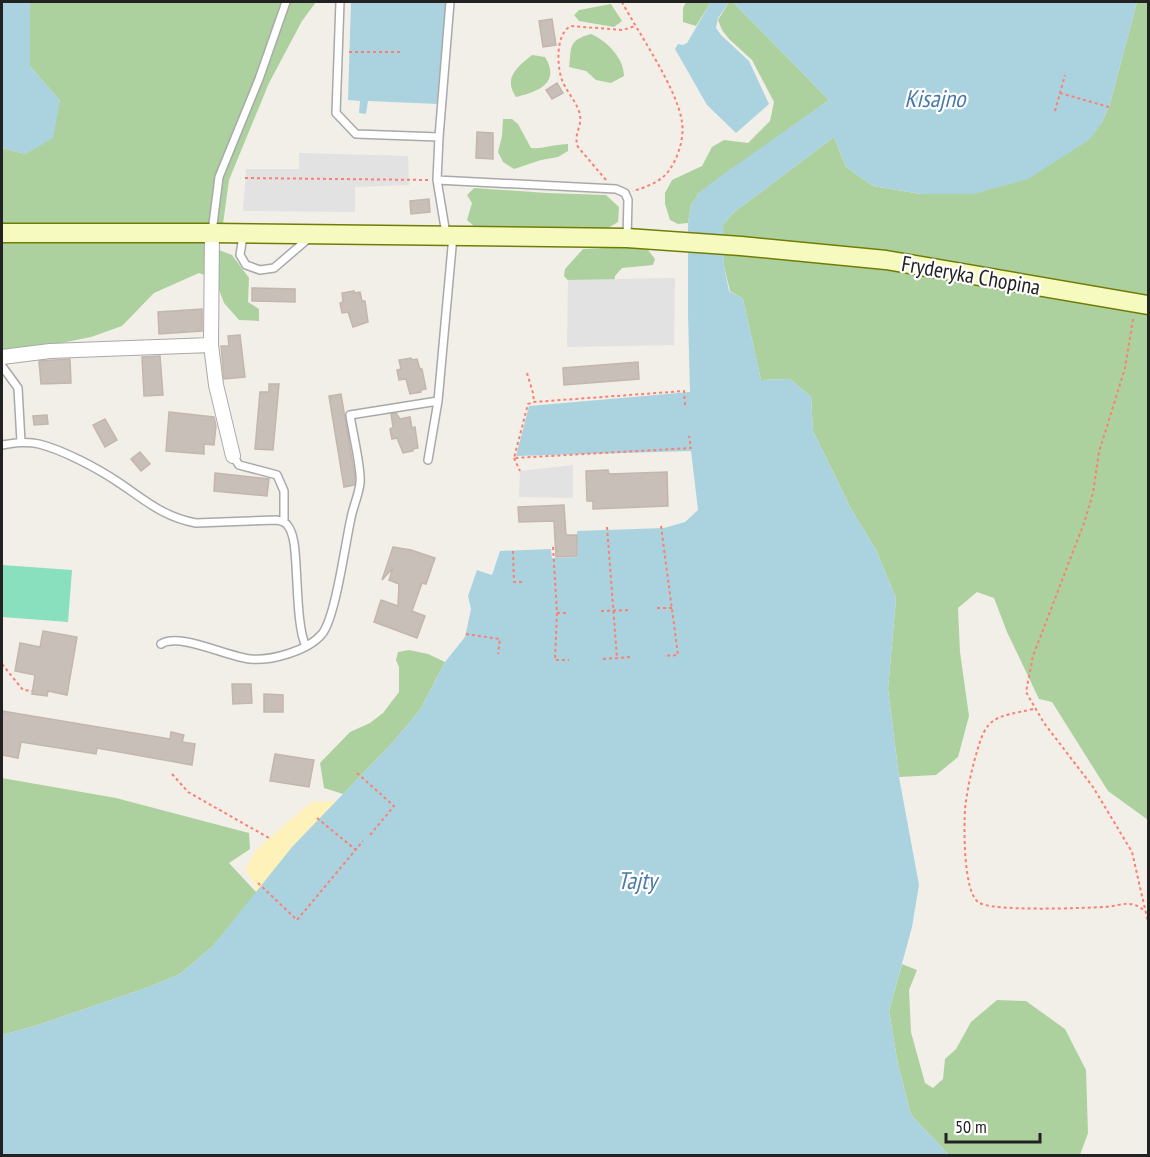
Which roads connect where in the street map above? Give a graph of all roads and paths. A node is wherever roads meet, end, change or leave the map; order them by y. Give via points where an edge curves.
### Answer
1 (286, 2) edge
2 (340, 2) edge
3 (450, 2) edge
4 (622, 2) edge
5 (635, 26) junction
6 (350, 52) dead end
7 (401, 52) dead end
8 (1065, 75) dead end
9 (1060, 93) junction
10 (1109, 107) dead end
11 (1055, 111) dead end
12 (439, 137) junction
13 (245, 178) dead end
14 (437, 180) junction
15 (607, 188) junction
16 (625, 193) junction
17 (2, 233) edge
18 (212, 233) junction
19 (243, 234) junction
20 (314, 234) junction
21 (449, 235) junction
22 (627, 238) junction
23 (1142, 304) edge
24 (211, 345) junction
25 (2, 357) edge
26 (2, 366) edge
27 (527, 373) dead end
28 (438, 401) junction
29 (534, 402) junction
30 (685, 405) dead end
31 (689, 436) dead end
32 (21, 442) junction
33 (2, 445) edge
34 (233, 456) joint
35 (514, 458) junction
36 (428, 460) dead end
37 (519, 471) dead end
38 (284, 522) junction
39 (661, 526) dead end
40 (607, 528) dead end
41 (553, 547) dead end
42 (513, 551) dead end
43 (525, 582) dead end
44 (657, 608) dead end
45 (672, 608) junction
46 (630, 610) dead end
47 (614, 611) junction
48 (601, 612) dead end
49 (569, 613) dead end
50 (557, 614) junction
51 (466, 634) dead end
52 (161, 644) dead end
53 (306, 646) junction
54 (498, 654) dead end
55 (664, 656) dead end
56 (631, 657) dead end
57 (603, 658) dead end
58 (617, 658) junction
59 (569, 660) dead end
60 (2, 664) edge
61 (32, 691) dead end
62 (1034, 709) junction
63 (357, 773) dead end
64 (172, 774) dead end
65 (316, 818) dead end
66 (370, 835) dead end
67 (269, 838) dead end
68 (363, 841) dead end
69 (356, 850) junction
70 (258, 883) dead end
71 (1146, 912) junction
72 (1149, 922) edge

1 - 18 lane via 219,177
2 - 12 lane via 336,113 356,134
3 - 12 lane
4 - 5 path
5 - 15 path via 623,30 571,26 560,38 561,76 579,114 576,141 603,174
5 - 16 path via 676,100 683,133 674,162 663,177
6 - 7 path
8 - 9 path
9 - 10 path
9 - 11 path
12 - 14 lane
13 - 14 path
14 - 15 lane
14 - 21 lane
15 - 16 lane
16 - 22 lane
17 - 18 main road, Fryderyka Chopina
18 - 19 main road, Fryderyka Chopina
18 - 24 street
19 - 20 main road, Fryderyka Chopina
19 - 20 lane via 240,255 246,265 260,270 274,268
20 - 21 main road, Fryderyka Chopina
21 - 22 main road, Fryderyka Chopina
21 - 28 lane
22 - 23 main road, Fryderyka Chopina via 886,261
23 - 62 path via 1099,452 1084,523 1033,656 1026,692
24 - 25 street via 50,351
24 - 34 street
26 - 32 lane via 18,388
27 - 29 path
28 - 36 lane
28 - 53 lane via 350,415 361,482 336,594 323,633
29 - 30 path via 684,392
29 - 35 path via 528,405
31 - 35 path via 691,448
32 - 33 lane
32 - 38 lane via 65,454 183,520
34 - 38 lane via 239,465 278,475 284,491
35 - 37 path
38 - 53 lane via 290,527 297,561
39 - 45 path
40 - 47 path
41 - 50 path
42 - 43 path via 514,582
44 - 45 path
45 - 55 path via 678,655
46 - 47 path
47 - 48 path
47 - 58 path
49 - 50 path
50 - 59 path via 555,660
51 - 54 path via 500,639
52 - 53 lane via 183,641 249,659 269,659
56 - 58 path
57 - 58 path
60 - 61 path via 23,690
62 - 71 path via 1093,787 1132,852
62 - 71 path via 1000,716 989,722 980,737 965,809 967,873 974,897 979,903 997,907 1106,907 1127,903
63 - 66 path via 394,806
64 - 67 path via 188,792
65 - 69 path
68 - 69 path
69 - 70 path via 297,920
71 - 72 path

